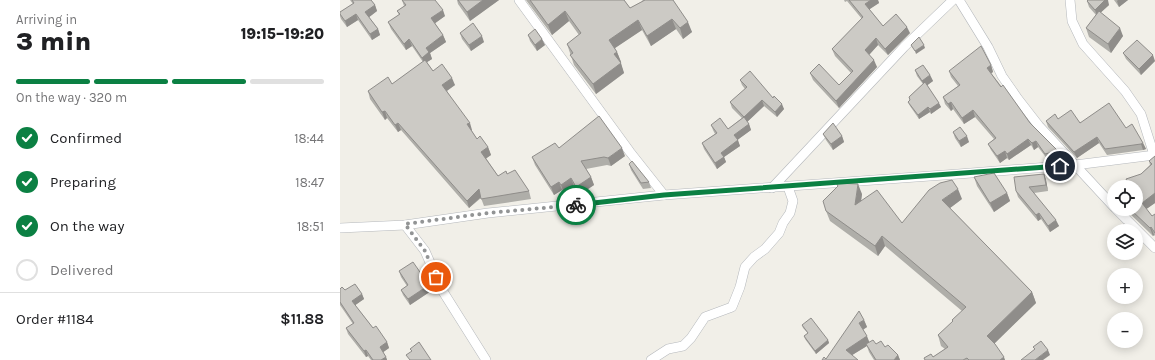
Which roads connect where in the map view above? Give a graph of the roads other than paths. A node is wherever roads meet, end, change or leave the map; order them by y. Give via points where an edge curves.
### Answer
1 (519, 0) edge
2 (953, 0) edge
3 (959, 0) edge
4 (1070, 0) edge
5 (1155, 155) edge
6 (1075, 165) junction
7 (788, 187) junction
8 (772, 188) junction
9 (664, 195) junction
10 (1107, 199) edge
11 (1123, 216) edge
12 (405, 224) junction
13 (340, 228) edge
14 (1155, 248) edge
15 (486, 360) edge
16 (651, 360) edge

1 - 9 street
2 - 8 street via 898,52
3 - 6 street via 1010,88
4 - 5 street via 1072,21 1083,44 1142,114
5 - 6 street
6 - 7 street
6 - 10 street
7 - 8 street
7 - 16 street via 793,201 790,213 779,233 765,250 744,266 740,287 732,307 705,317 683,346 668,349
8 - 9 street
9 - 12 street
11 - 14 street
12 - 13 street
12 - 15 street via 425,251 442,290

